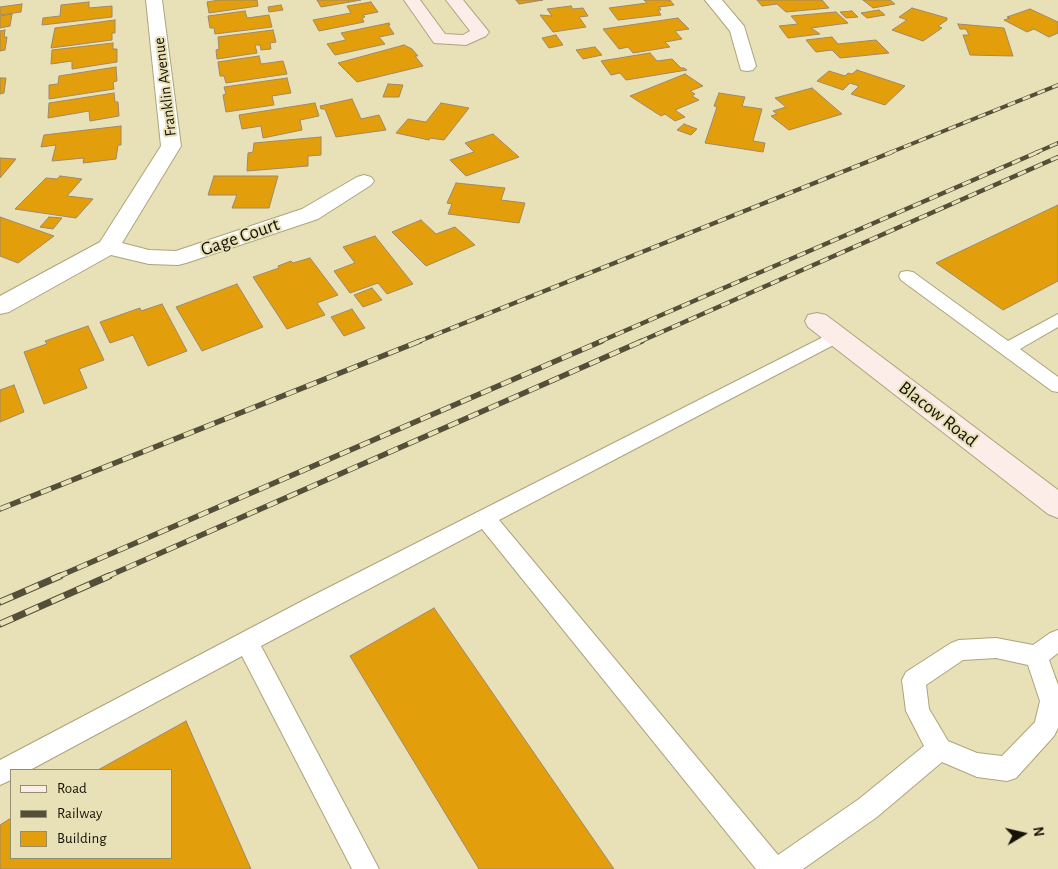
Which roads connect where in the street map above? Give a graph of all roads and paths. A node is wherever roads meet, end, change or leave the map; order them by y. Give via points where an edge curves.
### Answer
1 (154, 0) edge
2 (412, 0) edge
3 (454, 0) edge
4 (713, 0) edge
5 (747, 66) dead end
6 (364, 181) dead end
7 (108, 247) junction
8 (907, 276) dead end
9 (0, 306) edge
10 (1058, 320) edge
11 (827, 329) joint
12 (1007, 349) junction
13 (1058, 386) edge
14 (1058, 506) edge
15 (485, 518) junction
16 (1058, 640) edge
17 (247, 642) junction
18 (1036, 656) junction
19 (914, 680) joint
20 (939, 749) junction
21 (0, 773) edge
22 (366, 869) edge
23 (773, 869) edge
24 (780, 869) edge

1 - 7 street, Franklin Avenue via 171,146
2 - 3 street via 440,39 466,40 480,32
4 - 5 street via 738,30
6 - 7 street, Gage Court via 310,214 178,258 149,257
7 - 9 street
8 - 12 lane
10 - 12 lane
11 - 14 street, Blacow Road
11 - 15 lane
12 - 13 lane
15 - 17 lane
15 - 23 lane
16 - 18 lane
17 - 21 lane
17 - 22 lane
18 - 19 lane via 996,648 959,650
18 - 20 lane via 1052,701 1046,728 1007,769 977,765
19 - 20 lane via 918,711
20 - 24 lane via 868,808

